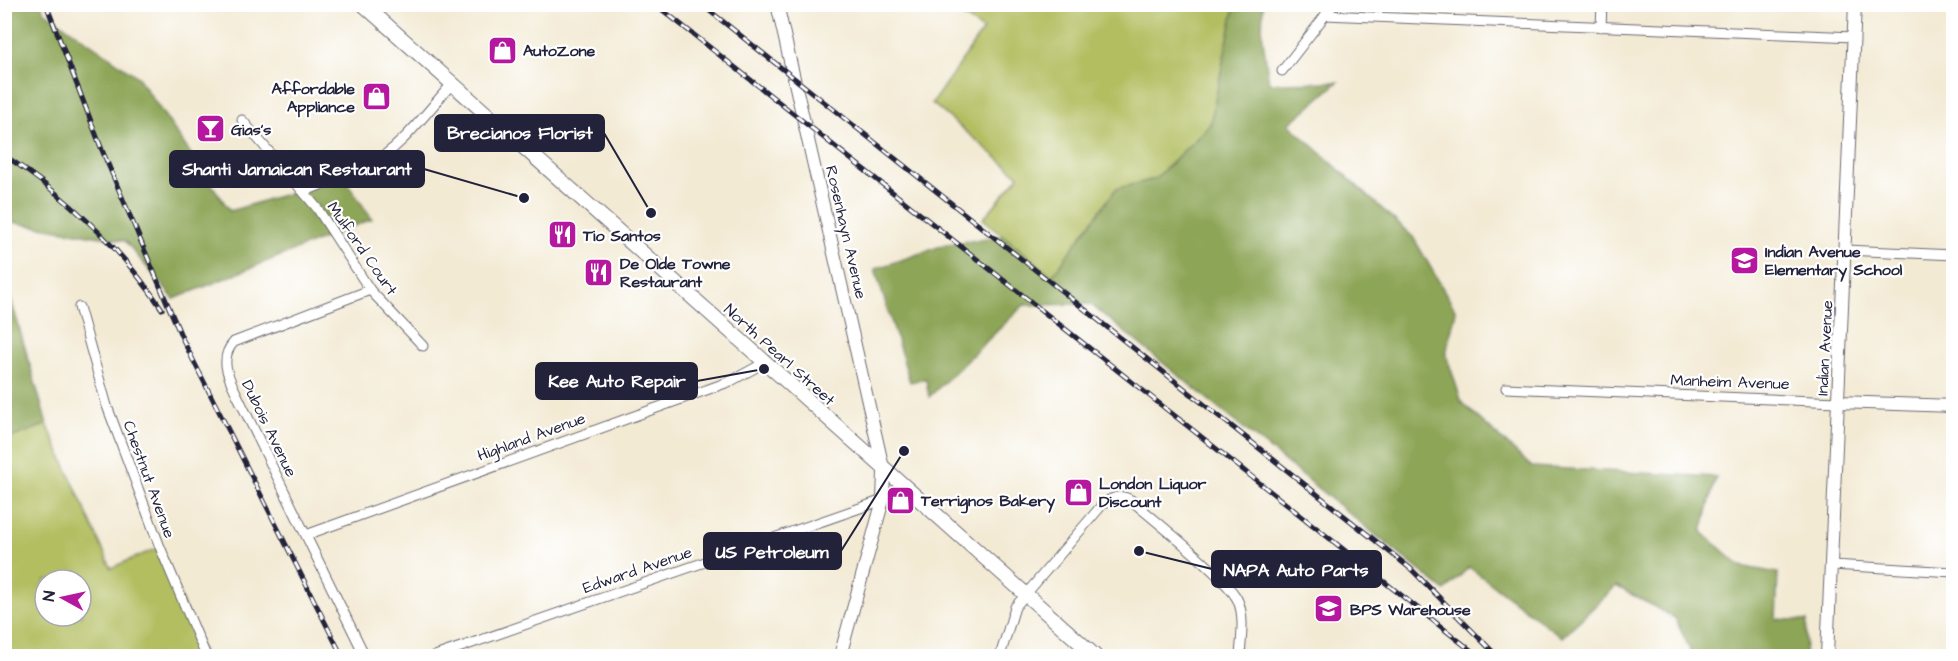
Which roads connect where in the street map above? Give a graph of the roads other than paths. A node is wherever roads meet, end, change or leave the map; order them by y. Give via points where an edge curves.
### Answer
1 (363, 4) edge
2 (777, 4) edge
3 (1334, 4) edge
4 (1602, 4) edge
5 (1856, 4) edge
6 (1325, 15) junction
7 (1601, 27) junction
8 (1854, 37) junction
9 (1282, 71) dead end
10 (452, 84) junction
11 (242, 120) dead end
12 (304, 192) junction
13 (1845, 250) junction
14 (1953, 255) edge
15 (370, 290) junction
16 (79, 308) dead end
17 (423, 346) dead end
18 (764, 363) junction
19 (1506, 388) dead end
20 (1838, 402) junction
21 (1953, 406) edge
22 (883, 468) junction
23 (883, 500) junction
24 (306, 535) junction
25 (1832, 565) junction
26 (1953, 572) edge
27 (1026, 594) junction
28 (206, 657) edge
29 (365, 657) edge
30 (435, 657) edge
31 (840, 657) edge
32 (1000, 657) edge
33 (1095, 657) edge
34 (1240, 657) edge
35 (1827, 657) edge

1 - 10 main road, North Pearl Street
2 - 22 street, Rosenhayn Avenue
3 - 6 street
4 - 7 street
5 - 8 street, Indian Avenue
6 - 7 street
6 - 9 street
7 - 8 street
8 - 13 street, Indian Avenue
10 - 12 street via 398,145 382,157
10 - 18 main road, North Pearl Street
11 - 12 street, Mulford Court
12 - 15 street, Mulford Court via 335,232
13 - 14 street
13 - 20 street, Indian Avenue
15 - 17 street, Mulford Court
15 - 24 street, Dubois Avenue via 234,342 226,354 225,367 231,382
16 - 28 street, Chestnut Avenue via 111,416
18 - 22 main road, North Pearl Street
18 - 24 street, Highland Avenue via 730,381
19 - 20 street, Manheim Avenue
20 - 21 street, Manheim Avenue
20 - 25 street, Indian Avenue
22 - 23 street, Rosenhayn Avenue
22 - 27 main road, North Pearl Street
23 - 30 street, Edward Avenue
23 - 31 street, Rosenhayn Avenue
24 - 29 street, Dubois Avenue
25 - 26 street
25 - 35 street, Indian Avenue
27 - 32 street via 1013,611
27 - 33 main road, North Pearl Street
27 - 34 street via 1102,505 1115,497 1131,500 1231,590 1241,608

